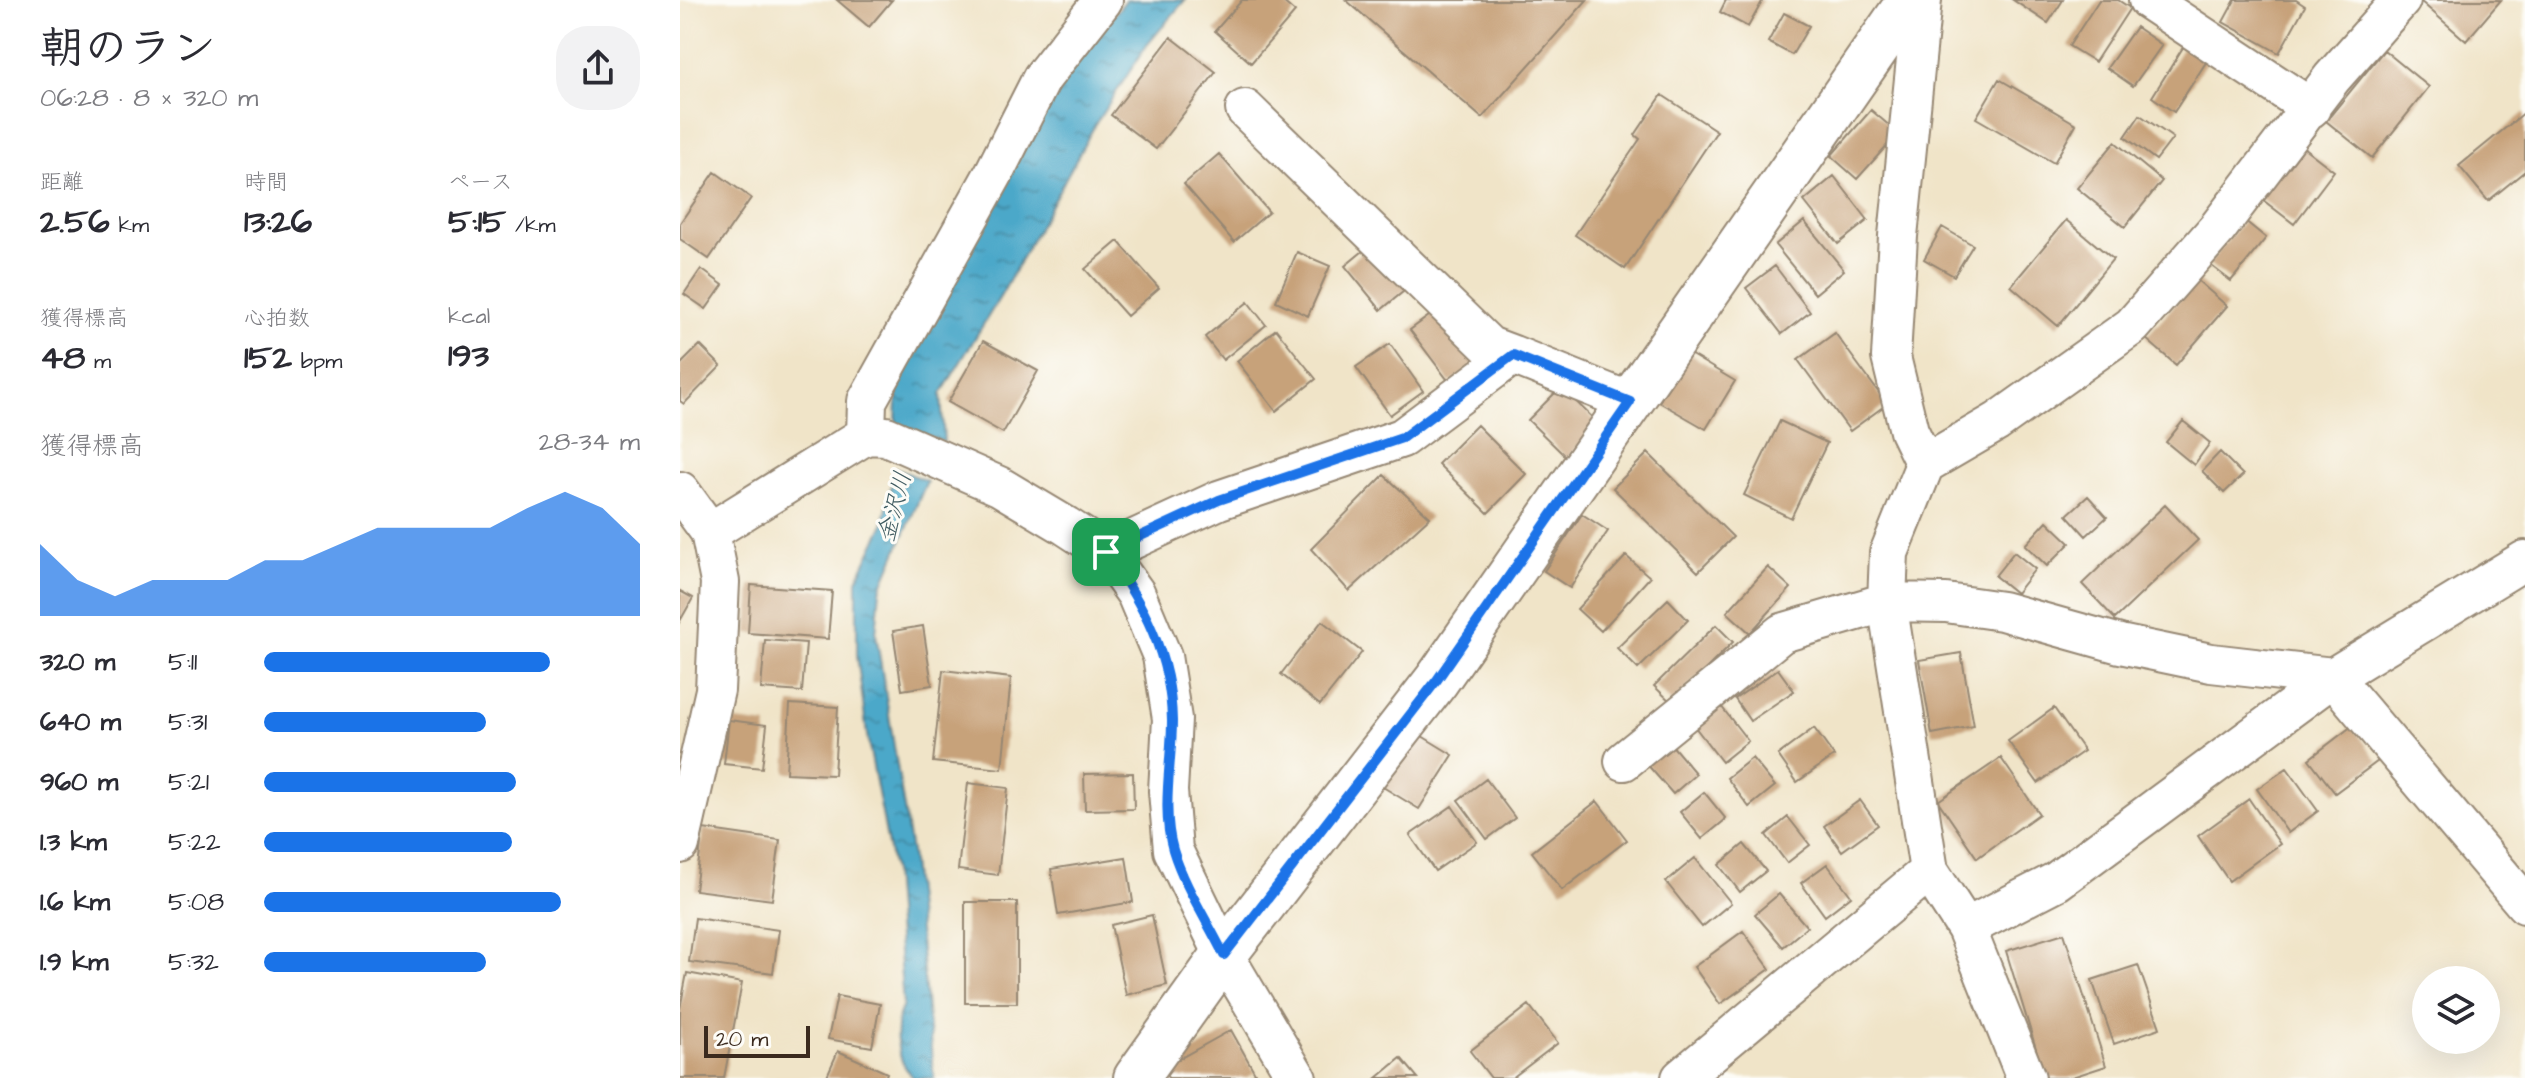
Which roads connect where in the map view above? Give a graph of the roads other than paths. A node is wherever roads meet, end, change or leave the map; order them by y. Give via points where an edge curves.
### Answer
1 (1103, 0) edge
2 (1910, 0) edge
3 (1922, 0) edge
4 (2148, 0) edge
5 (2401, 0) edge
6 (2311, 108) junction
7 (1245, 109) dead end
8 (1513, 355) junction
9 (1630, 402) junction
10 (876, 435) junction
11 (1925, 464) junction
12 (680, 491) edge
13 (710, 532) junction
14 (1106, 552) junction
15 (2525, 560) edge
16 (1887, 602) junction
17 (2333, 677) junction
18 (1624, 761) dead end
19 (680, 844) edge
20 (1929, 871) junction
21 (2525, 904) edge
22 (1966, 928) junction
23 (1224, 955) junction
24 (1136, 1078) edge
25 (1297, 1078) edge
26 (1681, 1078) edge
27 (2026, 1078) edge

1 - 10 street via 1042,78 867,401
2 - 9 street
3 - 11 street via 1891,357 1909,431
4 - 6 street
5 - 6 street
6 - 11 street via 2217,229 2132,326 1997,422
7 - 8 street via 1489,346
8 - 9 street
8 - 14 street via 1402,438 1219,500
9 - 23 street via 1437,680
10 - 13 street
10 - 14 street via 999,486
11 - 16 street via 1889,553
12 - 13 street
13 - 19 street via 720,582 715,690
14 - 23 street via 1136,594 1162,656 1172,719 1168,791 1173,850
15 - 17 street
16 - 17 street via 2002,611 2211,663
16 - 18 street via 1782,633
16 - 20 street
17 - 21 street
17 - 22 street via 2057,881
20 - 22 street
20 - 26 street
22 - 27 street
23 - 24 street
23 - 25 street

